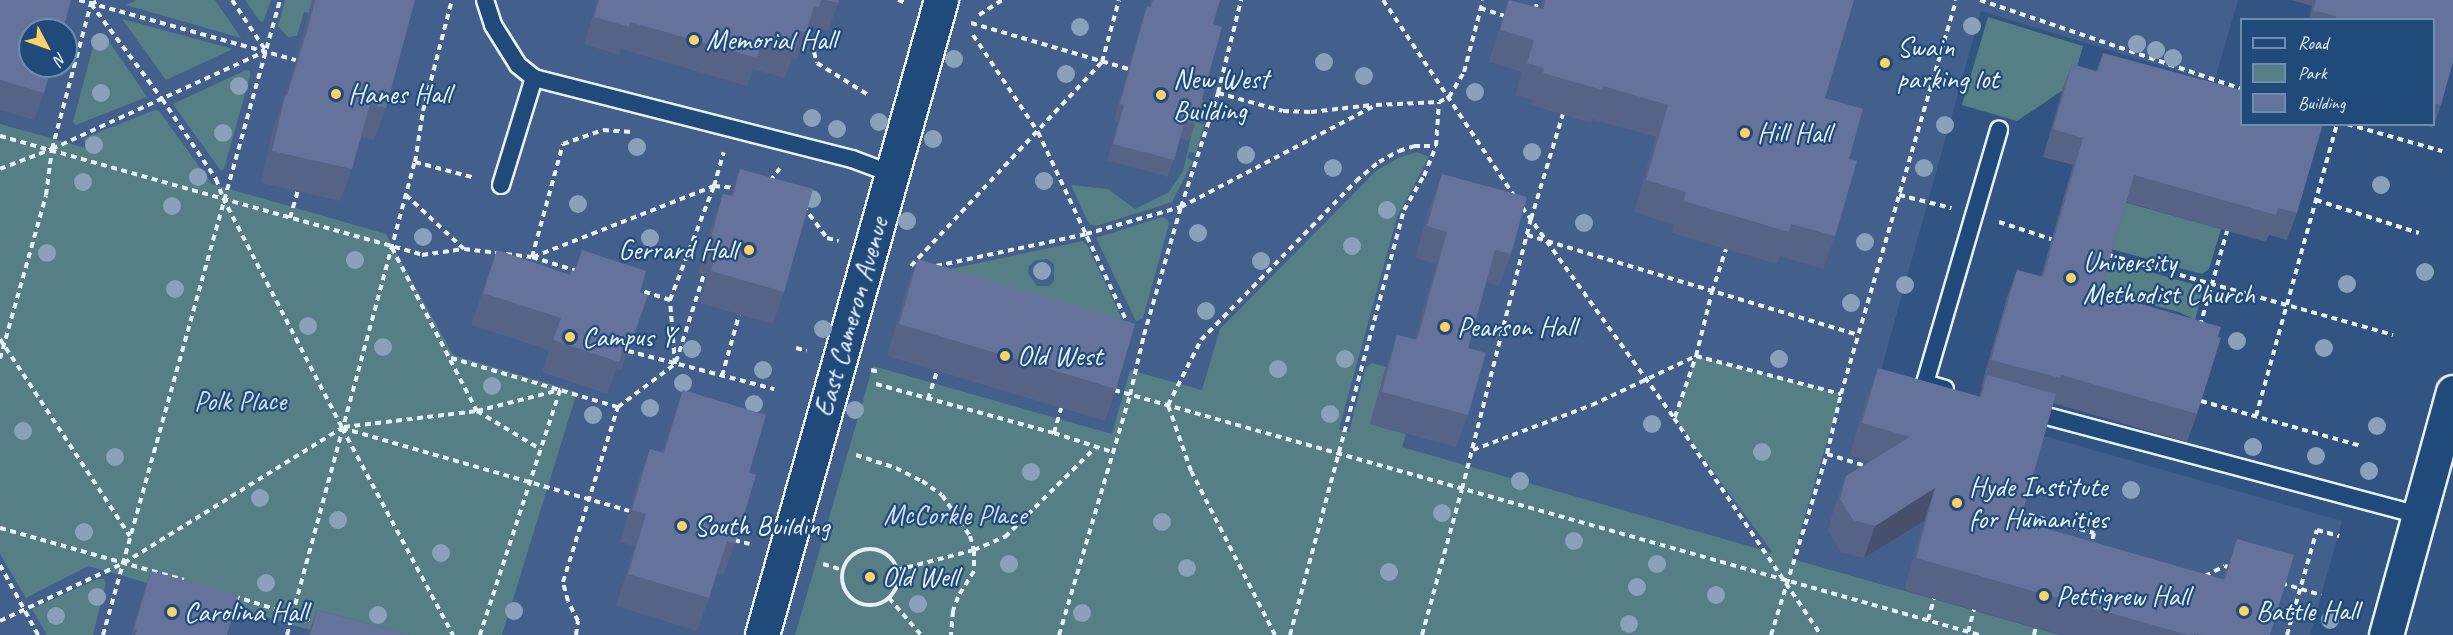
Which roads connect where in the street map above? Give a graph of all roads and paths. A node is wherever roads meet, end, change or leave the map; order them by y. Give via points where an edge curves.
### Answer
1 (79, 0) edge
2 (100, 0) edge
3 (232, 0) edge
4 (280, 0) edge
5 (452, 0) edge
6 (485, 0) edge
7 (898, 0) edge
8 (1002, 0) edge
9 (1119, 0) edge
10 (1241, 0) edge
11 (1383, 0) edge
12 (1483, 0) edge
13 (1538, 0) edge
14 (1956, 0) edge
15 (1980, 0) edge
16 (92, 2) edge
17 (939, 6) edge
18 (1480, 8) junction
19 (979, 15) dead end
20 (1534, 17) edge
21 (1510, 18) edge
22 (820, 28) edge
23 (973, 35) dead end
24 (267, 51) junction
25 (296, 60) edge
26 (1102, 62) junction
27 (1128, 69) edge
28 (534, 78) junction
29 (2240, 89) edge
30 (1218, 93) junction
31 (870, 96) dead end
32 (1449, 97) junction
33 (162, 99) junction
34 (1439, 102) junction
35 (1376, 105) junction
36 (1563, 114) dead end
37 (2336, 126) edge
38 (2354, 126) edge
39 (1999, 130) dead end
40 (636, 132) dead end
41 (1038, 132) junction
42 (0, 136) edge
43 (1436, 146) junction
44 (52, 149) junction
45 (713, 150) dead end
46 (2442, 151) dead end
47 (416, 162) junction
48 (780, 168) dead end
49 (0, 169) edge
50 (892, 174) junction
51 (501, 186) joint
52 (714, 186) junction
53 (741, 188) edge
54 (764, 189) edge
55 (298, 190) dead end
56 (406, 195) junction
57 (1899, 195) junction
58 (223, 198) junction
59 (2316, 200) junction
60 (1933, 203) dead end
61 (801, 204) edge
62 (1181, 207) junction
63 (290, 218) junction
64 (1530, 219) junction
65 (2022, 229) dead end
66 (2227, 231) dead end
67 (2419, 233) dead end
68 (1086, 234) junction
69 (1527, 235) junction
70 (827, 238) dead end
71 (2051, 239) edge
72 (1547, 243) junction
73 (391, 247) junction
74 (464, 249) junction
75 (1726, 249) dead end
76 (2109, 255) edge
77 (532, 257) junction
78 (930, 268) edge
79 (919, 270) edge
80 (585, 274) edge
81 (704, 274) dead end
82 (2212, 283) junction
83 (628, 287) edge
84 (1712, 292) junction
85 (670, 300) junction
86 (2287, 304) junction
87 (739, 315) dead end
88 (2200, 327) edge
89 (1121, 328) edge
90 (1138, 333) dead end
91 (1144, 335) junction
92 (1858, 335) junction
93 (2393, 335) dead end
94 (0, 339) edge
95 (4, 345) junction
96 (628, 351) edge
97 (1696, 356) junction
98 (451, 358) junction
99 (0, 359) edge
100 (675, 364) junction
101 (937, 371) dead end
102 (722, 376) junction
103 (1646, 380) junction
104 (876, 384) dead end
105 (774, 389) dead end
106 (560, 390) junction
107 (1114, 390) edge
108 (1960, 392) edge
109 (2453, 392) edge
110 (1841, 394) junction
111 (1130, 395) junction
112 (928, 399) junction
113 (2201, 401) edge
114 (1168, 405) junction
115 (618, 407) junction
116 (1061, 408) dead end
117 (2017, 408) edge
118 (477, 411) junction
119 (2256, 416) junction
120 (1674, 418) junction
121 (342, 428) junction
122 (1054, 433) junction
123 (2361, 446) dead end
124 (1096, 447) junction
125 (540, 449) junction
126 (1472, 451) junction
127 (1112, 453) junction
128 (1338, 454) junction
129 (1827, 454) junction
130 (856, 455) dead end
131 (1869, 467) edge
132 (529, 482) junction
133 (1462, 489) junction
134 (588, 500) junction
135 (2014, 510) edge
136 (629, 511) dead end
137 (2419, 515) junction
138 (0, 528) edge
139 (2339, 536) dead end
140 (130, 537) junction
141 (734, 540) edge
142 (750, 544) dead end
143 (974, 550) junction
144 (2089, 552) edge
145 (124, 563) junction
146 (823, 564) dead end
147 (0, 565) edge
148 (843, 570) junction
149 (897, 570) junction
150 (2236, 570) edge
151 (2204, 577) edge
152 (1786, 580) junction
153 (192, 582) edge
154 (2279, 583) edge
155 (2300, 589) junction
156 (226, 593) edge
157 (2321, 595) dead end
158 (889, 598) junction
159 (1977, 598) edge
160 (1934, 599) dead end
161 (24, 610) junction
162 (293, 615) junction
163 (0, 621) edge
164 (1928, 621) junction
165 (323, 624) edge
166 (2036, 626) dead end
167 (1968, 632) junction
168 (38, 635) edge
169 (103, 635) edge
170 (287, 635) edge
171 (453, 635) edge
172 (480, 635) edge
173 (576, 635) edge
174 (762, 635) edge
175 (921, 635) edge
176 (951, 635) edge
177 (1059, 635) edge
178 (1275, 635) edge
179 (1290, 635) edge
180 (1422, 635) edge
181 (1771, 635) edge
182 (1821, 635) edge
183 (1980, 635) edge
184 (2034, 635) edge
185 (2287, 635) edge
186 (2386, 635) edge

1 - 16 path
2 - 16 path
3 - 24 path
4 - 24 path
5 - 47 path via 423,111
6 - 28 lane via 493,25 518,65
7 - 17 path
8 - 19 path
9 - 26 path
10 - 30 path
11 - 32 path
12 - 18 path
13 - 20 path
14 - 57 path
15 - 29 path
16 - 24 path
16 - 33 path
16 - 44 path
17 - 26 path
17 - 50 street, East Cameron Avenue
18 - 21 path
18 - 32 path via 1464,72
22 - 31 path via 814,52 817,63
23 - 41 path
24 - 25 path
24 - 33 path
24 - 58 path
26 - 27 path
26 - 41 path
28 - 50 lane via 852,159
28 - 51 lane
30 - 35 path via 1283,111
30 - 62 path
32 - 34 path
32 - 64 path
33 - 44 path
33 - 58 path via 216,179
34 - 35 path
34 - 43 path
35 - 62 path
36 - 64 path
37 - 59 path
38 - 46 path
39 - 108 lane via 1925,383
40 - 77 path via 603,130 563,144
41 - 68 path
41 - 79 path via 910,266
42 - 44 path
43 - 114 path via 1399,151 1356,181 1201,340
43 - 128 path via 1404,210
44 - 49 path
44 - 58 path
44 - 95 path via 46,195
45 - 52 path via 724,153
47 - 51 path
47 - 56 path
48 - 54 path
50 - 174 street, East Cameron Avenue
52 - 53 path
52 - 77 path
52 - 85 path
55 - 63 path
56 - 73 path
56 - 74 path
57 - 60 path
57 - 92 path
58 - 63 path
58 - 121 path
58 - 140 path
59 - 67 path
59 - 86 path
61 - 70 path
62 - 68 path
62 - 91 path
63 - 73 path
64 - 69 path
64 - 72 path
65 - 71 path
66 - 82 path
68 - 78 path
68 - 89 path via 1132,331
69 - 72 path
69 - 126 path
72 - 84 path
72 - 103 path
73 - 74 path via 422,255
73 - 98 path
73 - 121 path
74 - 77 path
75 - 84 path
76 - 82 path
77 - 80 path
81 - 100 path
82 - 86 path
82 - 88 path
83 - 85 path
84 - 92 path
84 - 97 path
85 - 100 path
86 - 93 path
86 - 119 path
87 - 102 path
90 - 91 path
91 - 111 path
92 - 110 path
94 - 95 path
95 - 99 path
95 - 140 path
96 - 100 path
97 - 103 path
97 - 110 path
97 - 120 path
98 - 106 path
98 - 118 path
100 - 102 path
100 - 115 path
101 - 112 path
102 - 105 path
103 - 120 path
103 - 126 path
104 - 112 path
106 - 115 path
106 - 118 path
106 - 125 path
107 - 111 path
109 - 137 street
110 - 129 path
111 - 114 path
111 - 127 path
112 - 122 path
113 - 119 path
114 - 128 path
114 - 178 path via 1191,471
115 - 134 path
116 - 122 path
117 - 137 lane
118 - 121 path
118 - 125 path
119 - 123 path
120 - 152 path
121 - 132 path
121 - 145 path
121 - 162 path
121 - 171 path
122 - 124 path
124 - 127 path
124 - 143 path via 1005,537
125 - 132 path
126 - 133 path
127 - 177 path
128 - 133 path
128 - 179 path
129 - 131 path
129 - 152 path
130 - 143 path via 896,468 942,495 964,525
132 - 134 path
132 - 172 path
133 - 152 path
133 - 180 path
134 - 136 path
134 - 173 path via 563,582 578,621
135 - 144 path via 2094,533
137 - 186 street
138 - 145 path
139 - 155 path via 2317,530
140 - 145 path
141 - 142 path
143 - 149 path
143 - 176 path via 974,571 958,597
145 - 153 path
145 - 161 path
145 - 169 path
146 - 148 path
147 - 161 path
148 - 149 path via 854,555 871,549 887,555
148 - 158 path via 844,588 856,601 873,605
149 - 158 path via 897,585
150 - 151 path via 2225,566
152 - 164 path
152 - 181 path
152 - 182 path
154 - 155 path
155 - 157 path
155 - 185 path
156 - 162 path
158 - 175 path
159 - 167 path
160 - 164 path
161 - 163 path
161 - 168 path
162 - 165 path
162 - 170 path
164 - 167 path
166 - 184 path
167 - 183 path

